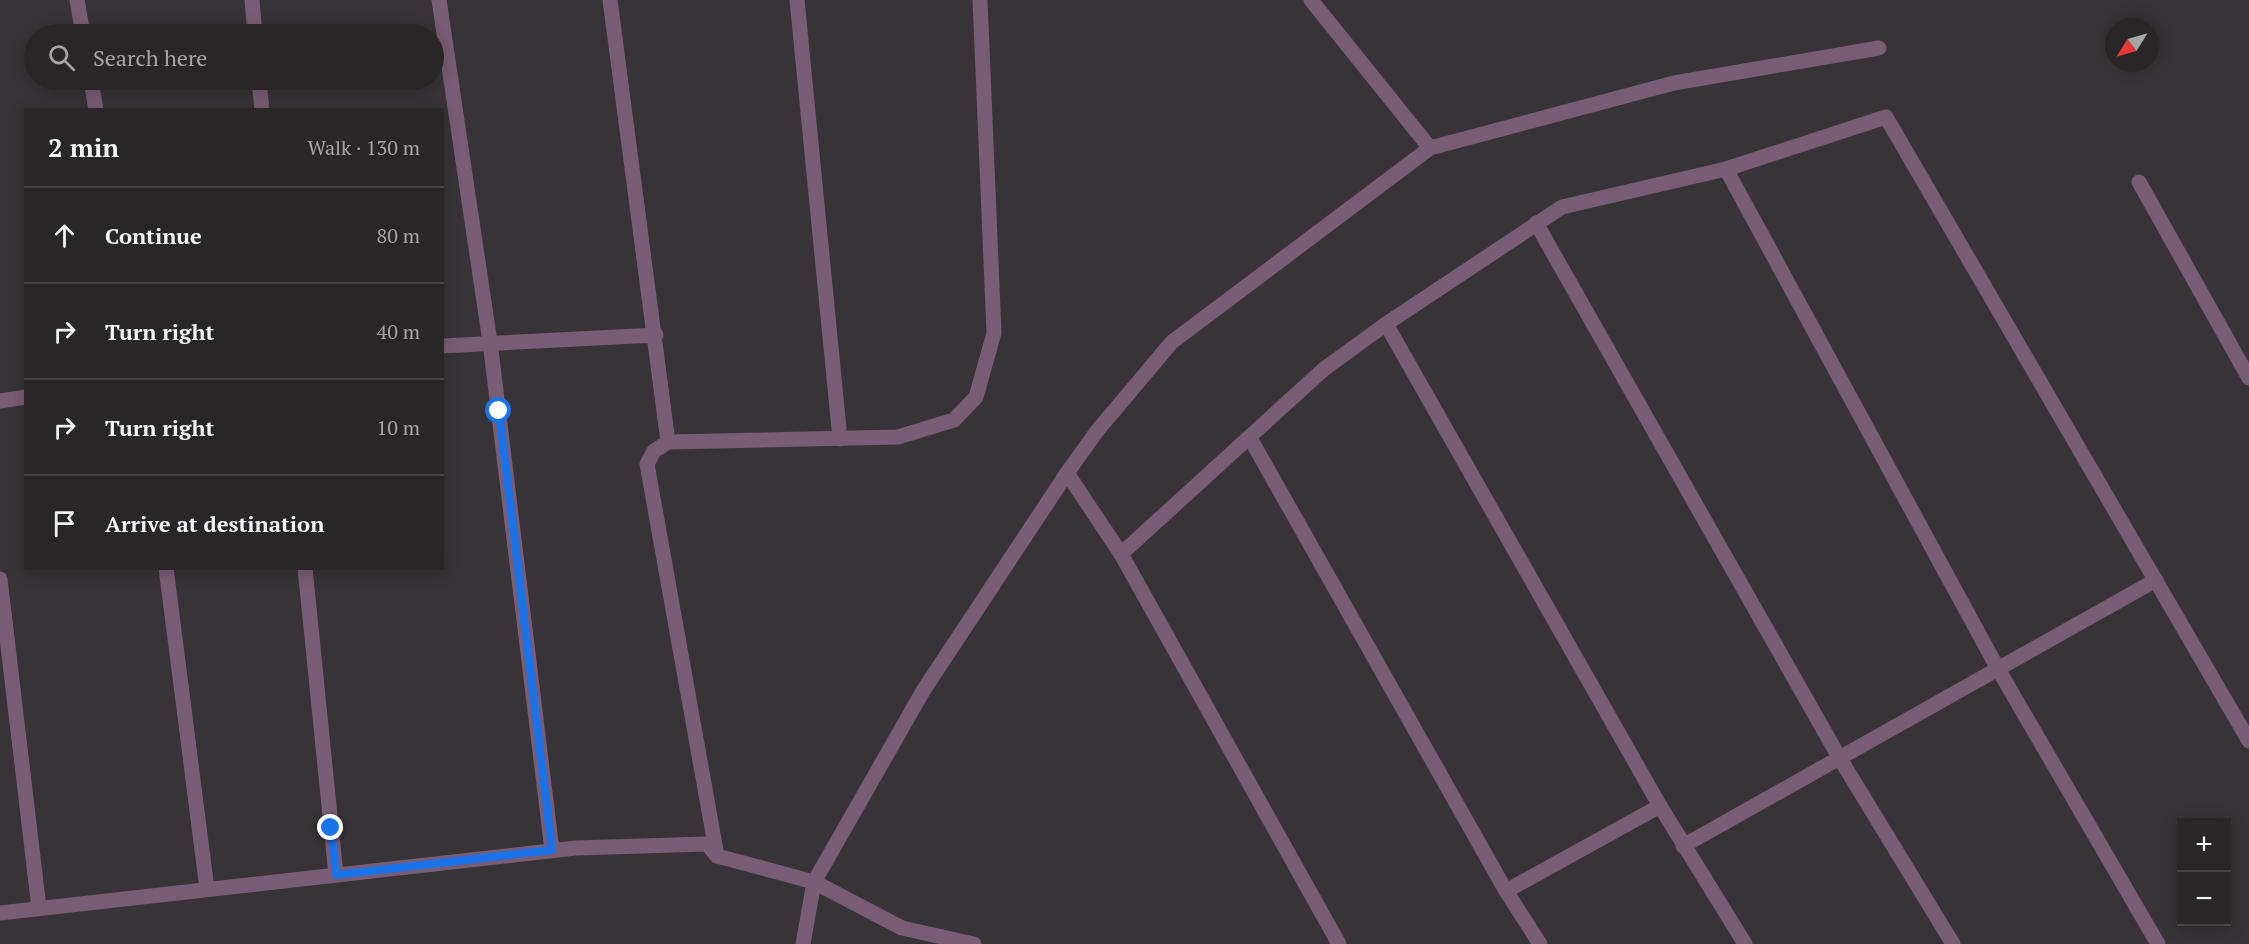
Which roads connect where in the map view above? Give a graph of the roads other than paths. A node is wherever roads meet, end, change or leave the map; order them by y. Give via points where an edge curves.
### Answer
1 (77, 0) edge
2 (252, 0) edge
3 (439, 0) edge
4 (610, 0) edge
5 (797, 0) edge
6 (980, 0) edge
7 (1311, 0) edge
8 (81, 24) edge
9 (254, 24) edge
10 (443, 24) edge
11 (444, 34) edge
12 (1879, 48) dead end
13 (93, 90) edge
14 (260, 90) edge
15 (96, 108) edge
16 (262, 108) edge
17 (1430, 148) junction
18 (1726, 169) junction
19 (2139, 182) dead end
20 (1536, 223) junction
21 (1386, 324) junction
22 (656, 335) junction
23 (490, 342) junction
24 (444, 346) edge
25 (2249, 378) edge
26 (24, 397) edge
27 (0, 401) edge
28 (1250, 438) junction
29 (840, 440) junction
30 (668, 442) junction
31 (1067, 473) junction
32 (1121, 554) junction
33 (166, 570) edge
34 (305, 570) edge
35 (0, 579) edge
36 (2156, 580) junction
37 (1998, 669) junction
38 (2249, 741) edge
39 (1839, 757) junction
40 (1660, 806) junction
41 (1683, 846) junction
42 (552, 850) junction
43 (717, 856) junction
44 (336, 875) junction
45 (814, 882) junction
46 (207, 890) junction
47 (1506, 891) junction
48 (39, 908) junction
49 (0, 913) edge
50 (902, 928) junction
51 (803, 944) edge
52 (898, 944) edge
53 (974, 944) edge
54 (1339, 944) edge
55 (1540, 944) edge
56 (1745, 944) edge
57 (1953, 944) edge
58 (2158, 944) edge

1 - 8 street
2 - 9 street
3 - 10 street
4 - 22 street
5 - 29 street
6 - 29 street via 994,333 976,397 954,420 898,437
7 - 17 street
11 - 23 street
12 - 17 street via 1674,82
13 - 15 street
14 - 16 street
17 - 31 street via 1172,342 1097,430
18 - 20 street via 1562,207
18 - 36 street via 1886,117
18 - 37 street
19 - 25 street
20 - 21 street
20 - 39 street
21 - 28 street via 1324,369
21 - 40 street
22 - 23 street
22 - 30 street
23 - 24 street
23 - 42 street
26 - 27 street
28 - 32 street
28 - 47 street
29 - 30 street
30 - 43 street via 654,451 647,464
31 - 32 street
31 - 45 street via 923,691
32 - 54 street
33 - 46 street
34 - 44 street
35 - 48 street
36 - 37 street
36 - 38 street
37 - 39 street
37 - 58 street
39 - 41 street
39 - 57 street
40 - 41 street
40 - 47 street
41 - 56 street
42 - 43 street via 707,844
42 - 44 street
43 - 45 street
44 - 46 street
45 - 50 street
45 - 51 street
46 - 48 street
47 - 55 street
48 - 49 street
50 - 52 street
50 - 53 street

